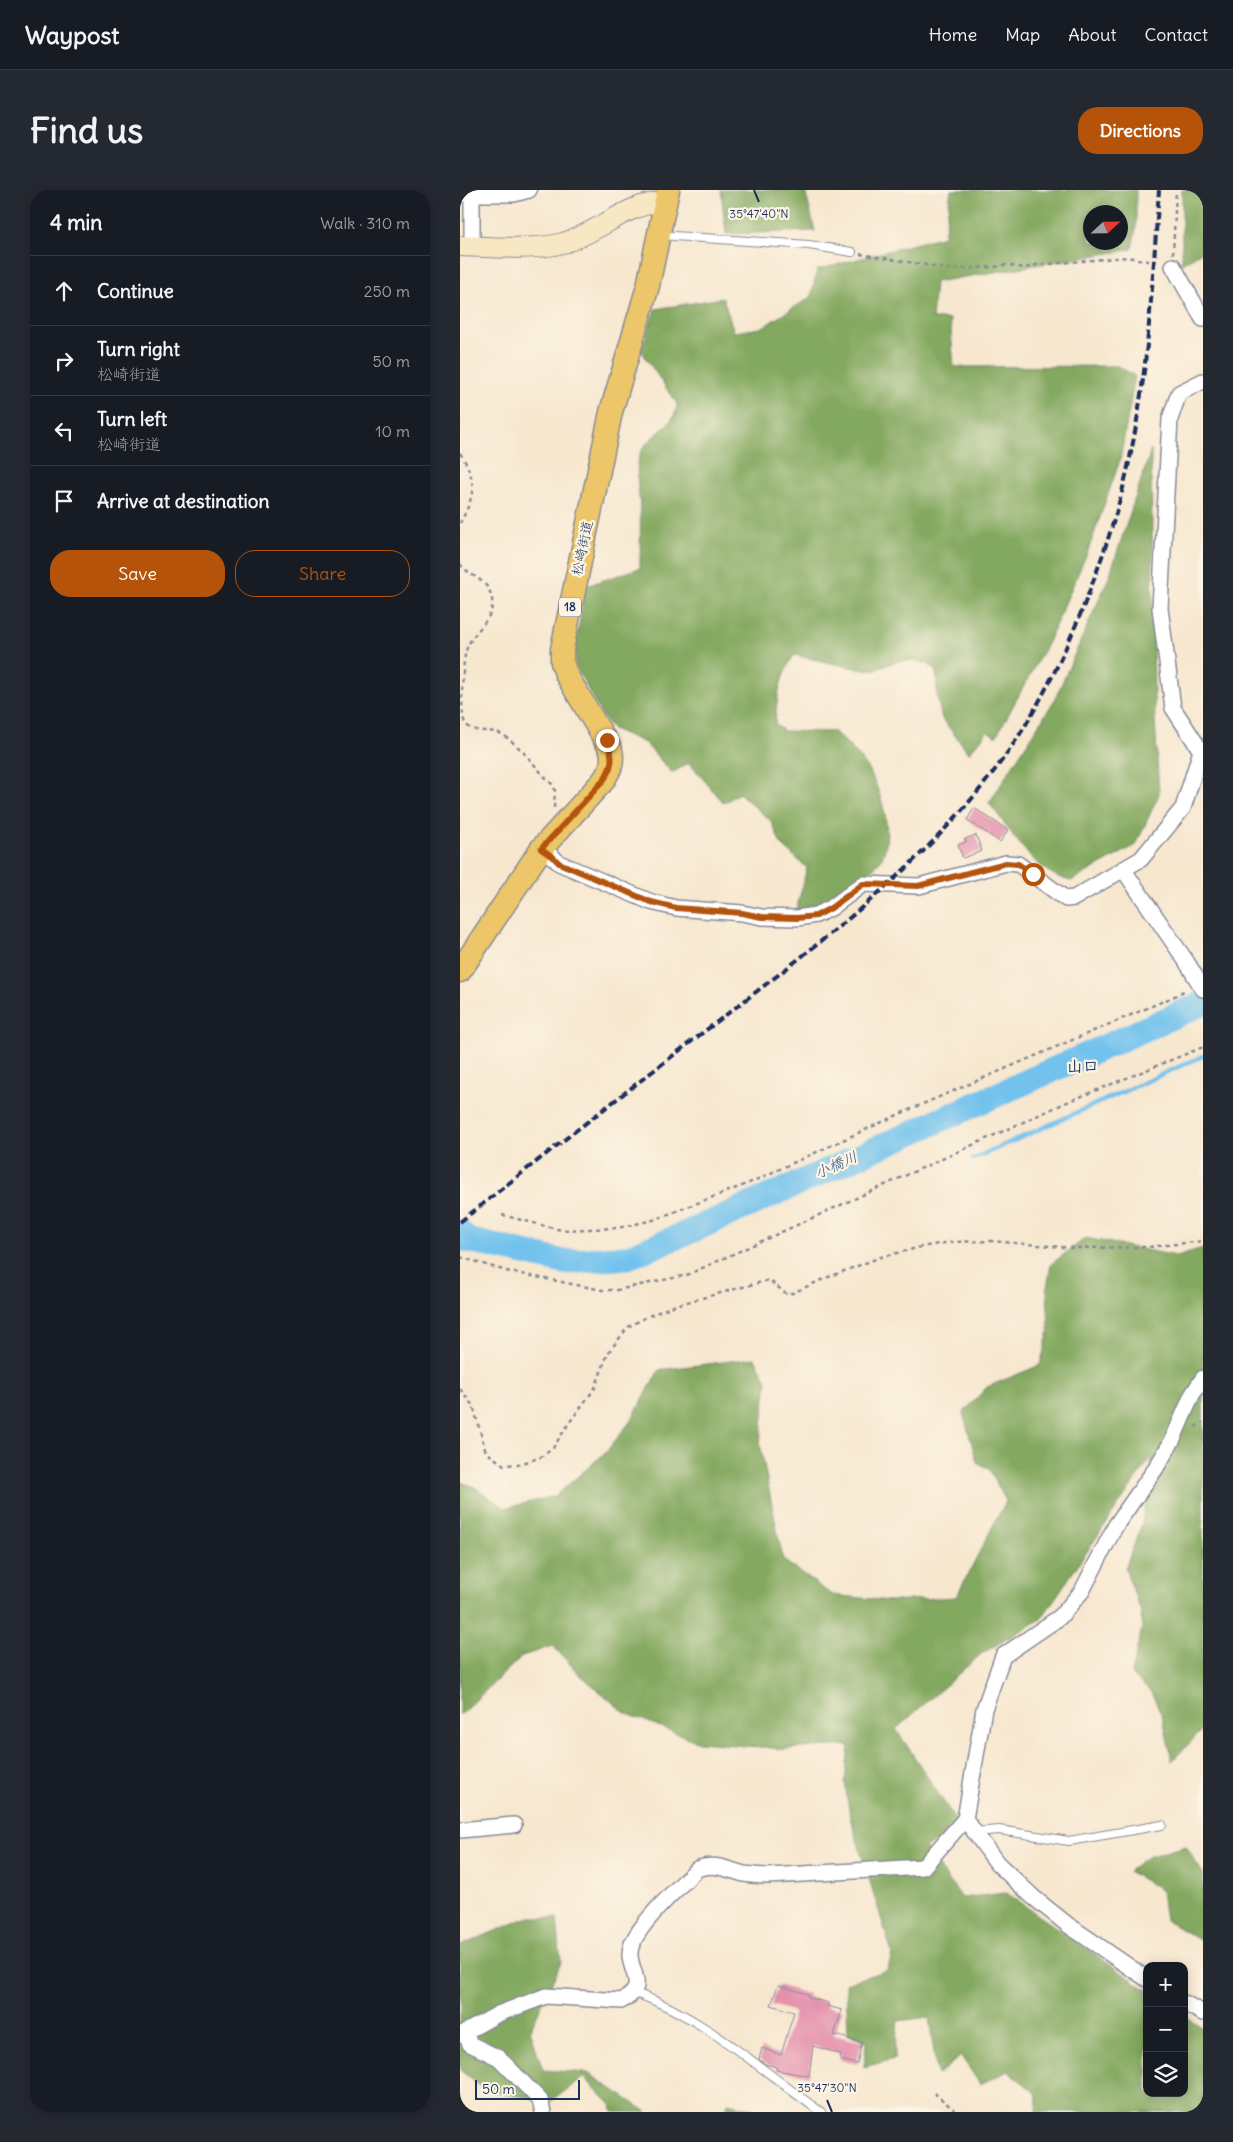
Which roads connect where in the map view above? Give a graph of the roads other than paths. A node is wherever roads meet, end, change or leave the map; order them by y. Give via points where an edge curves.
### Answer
1 (529, 190) edge
2 (468, 193) edge
3 (666, 196) edge
4 (658, 235) junction
5 (466, 246) edge
6 (852, 252) road end
7 (1173, 266) road end
8 (1203, 320) edge
9 (1203, 381) edge
10 (1202, 751) edge
11 (548, 842) junction
12 (1123, 869) junction
13 (460, 971) edge
14 (1201, 986) edge
15 (1203, 1378) edge
16 (965, 1819) junction
17 (514, 1825) dead end
18 (1162, 1825) dead end
19 (460, 1830) edge
20 (975, 1832) junction
21 (1143, 1976) edge
22 (635, 1993) junction
23 (1188, 2005) edge
24 (1203, 2014) edge
25 (463, 2033) edge
26 (543, 2112) edge
27 (821, 2112) edge

1 - 2 street via 514,194
2 - 5 street
3 - 4 main road, 松崎街道 / 18
3 - 5 street via 565,243
4 - 6 lane via 809,245
4 - 11 main road, 松崎街道 / 18 via 648,286 610,412 562,649 566,674 607,740 613,760 603,781
7 - 8 street
9 - 10 street via 1179,393 1170,420 1160,608 1173,708
10 - 12 street via 1183,808 1141,859
11 - 12 street via 553,857 559,863 651,902 676,908 762,917 816,916 863,884 918,886 1006,863 1018,864 1066,899 1074,898
11 - 13 main road, 松崎街道 / 18
12 - 14 street
15 - 16 street via 1172,1441 1116,1525 1082,1591 1060,1617 1004,1656 984,1709
16 - 20 street
16 - 22 street via 923,1867 768,1876 714,1866 697,1869 660,1907 631,1945 637,1985
17 - 19 street
18 - 20 lane via 1068,1841 999,1830
20 - 21 street via 997,1863 1034,1897 1068,1925
22 - 25 street via 621,2002 546,1996 498,2014
22 - 27 lane via 658,2001 705,2028
23 - 24 street
25 - 26 street via 470,2044 499,2058 540,2100

